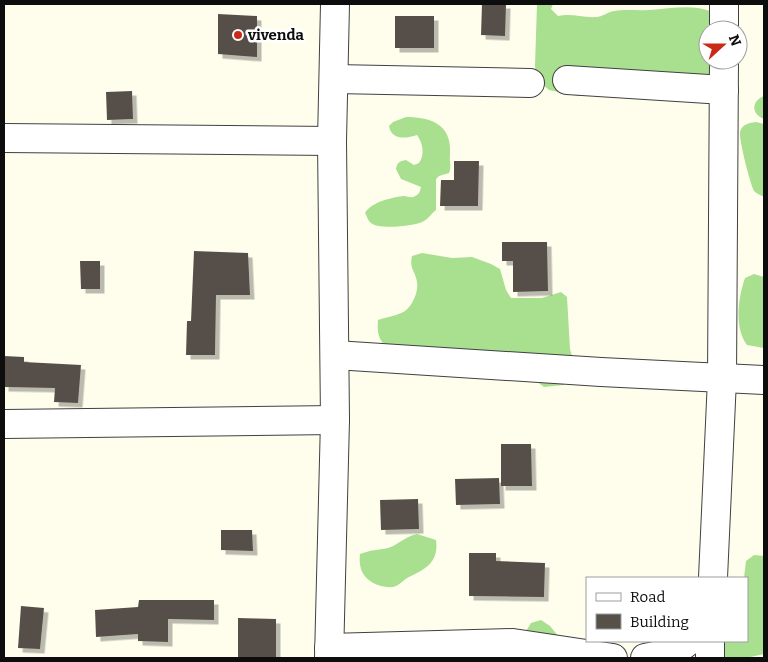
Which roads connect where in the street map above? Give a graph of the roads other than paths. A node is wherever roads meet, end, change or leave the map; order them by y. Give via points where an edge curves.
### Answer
1 (335, 4) edge
2 (724, 4) edge
3 (724, 20) edge
4 (724, 70) edge
5 (335, 79) junction
6 (567, 80) dead end
7 (530, 83) dead end
8 (724, 90) junction
9 (4, 138) edge
10 (332, 142) junction
11 (335, 355) junction
12 (722, 379) junction
13 (764, 380) edge
14 (335, 420) junction
15 (4, 424) edge
16 (713, 577) edge
17 (688, 642) edge
18 (710, 642) edge
19 (329, 653) edge
20 (613, 658) edge
21 (645, 658) edge
22 (710, 658) edge

1 - 5 street
2 - 3 street
4 - 8 street
5 - 7 street
5 - 10 street
6 - 8 street
8 - 12 street
9 - 10 street
10 - 11 street
11 - 12 street
11 - 14 street
12 - 13 street
12 - 16 street
14 - 15 street
14 - 19 street
17 - 21 street via 674,652
18 - 22 street
19 - 20 street via 513,643

